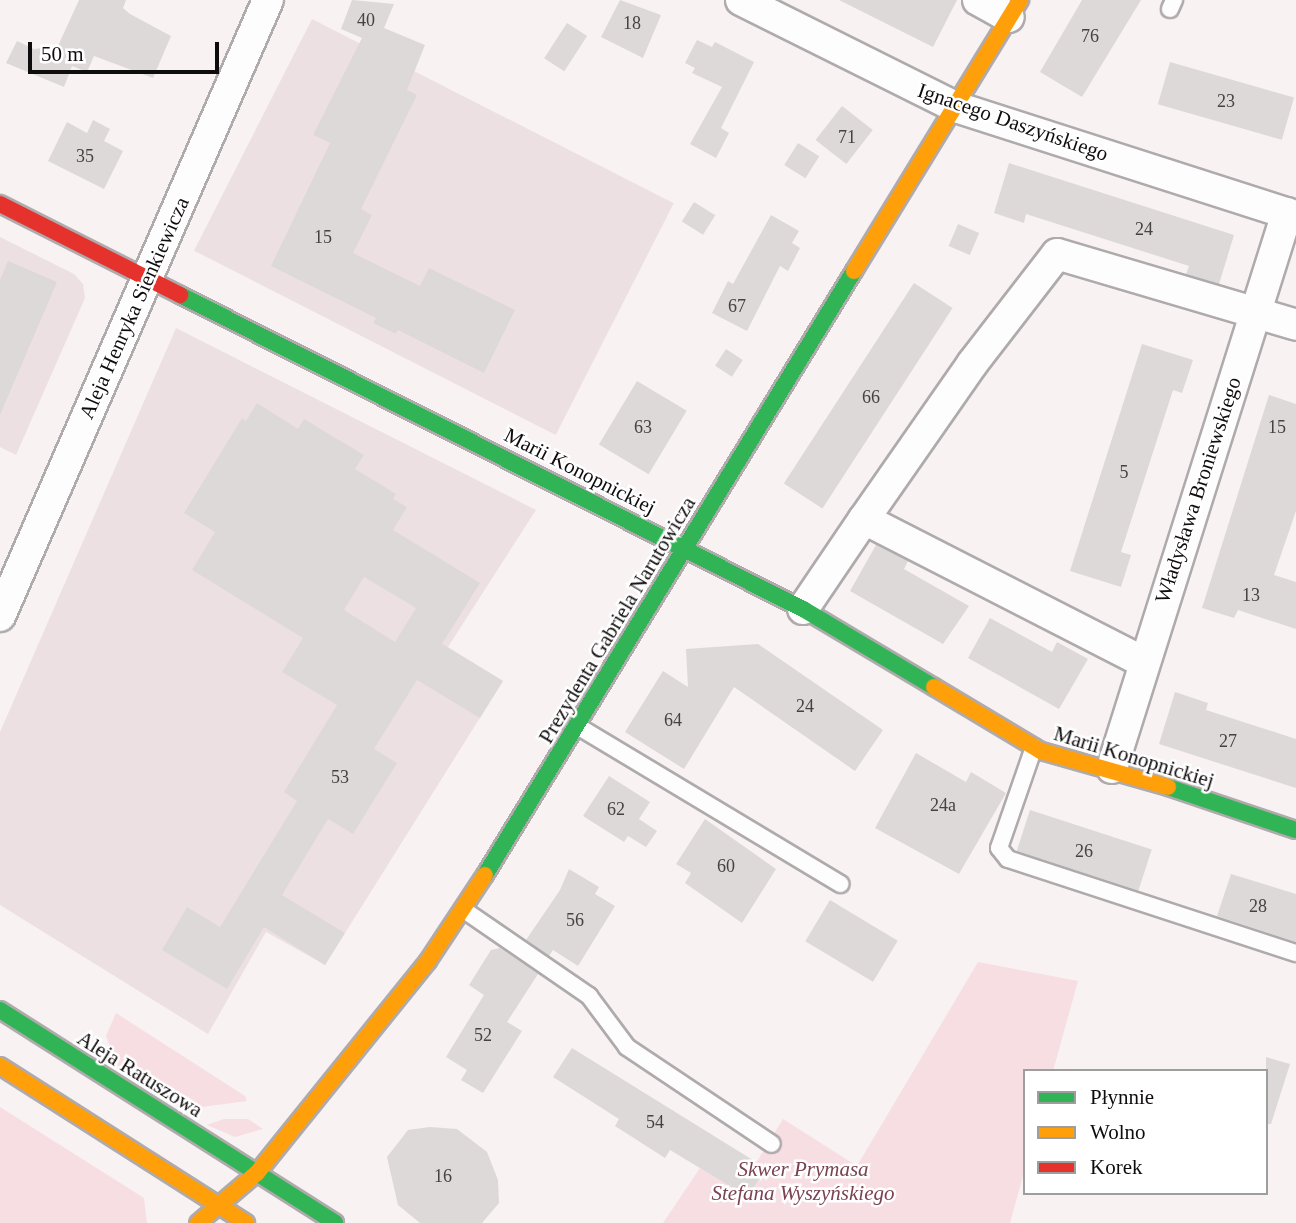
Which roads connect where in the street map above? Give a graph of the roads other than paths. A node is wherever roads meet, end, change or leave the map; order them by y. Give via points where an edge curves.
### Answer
1 (268, 0) edge
2 (741, 0) edge
3 (978, 0) edge
4 (1015, 8) edge
5 (956, 107) junction
6 (0, 204) edge
7 (1293, 210) edge
8 (147, 277) junction
9 (1256, 313) junction
10 (1296, 325) edge
11 (864, 519) junction
12 (685, 548) junction
13 (10, 566) edge
14 (803, 609) junction
15 (0, 616) edge
16 (1142, 661) junction
17 (579, 727) junction
18 (1034, 747) junction
19 (1112, 768) junction
20 (1296, 830) edge
21 (840, 884) dead end
22 (464, 910) junction
23 (1296, 953) edge
24 (0, 1010) edge
25 (0, 1066) edge
26 (772, 1144) dead end
27 (257, 1173) junction
28 (218, 1205) junction
29 (198, 1223) edge
30 (246, 1223) edge
31 (335, 1223) edge

1 - 8 street, Aleja Henryka Sienkiewicza
2 - 5 street, Ignacego Daszyńskiego
3 - 4 street
4 - 5 street, Prezydenta Gabriela Narutowicza
5 - 7 street, Ignacego Daszyńskiego
5 - 12 street, Prezydenta Gabriela Narutowicza
6 - 8 street, Marii Konopnickiej
7 - 9 street, Władysława Broniewskiego
8 - 12 street, Marii Konopnickiej
8 - 13 street, Aleja Henryka Sienkiewicza
9 - 10 street
9 - 11 street via 1057,254 972,364
9 - 16 street, Władysława Broniewskiego
11 - 14 street
11 - 16 street
12 - 14 street, Marii Konopnickiej
12 - 17 street, Prezydenta Gabriela Narutowicza
13 - 15 street, Aleja Henryka Sienkiewicza
14 - 18 street, Marii Konopnickiej
16 - 19 street, Władysława Broniewskiego
17 - 21 lane
17 - 22 street, Prezydenta Gabriela Narutowicza
18 - 19 street, Marii Konopnickiej
18 - 23 lane via 999,848 1008,859
19 - 20 street, Marii Konopnickiej
22 - 26 lane via 589,996 627,1048
22 - 27 street, Prezydenta Gabriela Narutowicza
24 - 27 street, Aleja Ratuszowa
25 - 28 street
27 - 28 street, Prezydenta Gabriela Narutowicza
27 - 31 street, Aleja Ratuszowa
28 - 29 street, Prezydenta Gabriela Narutowicza
28 - 30 street

